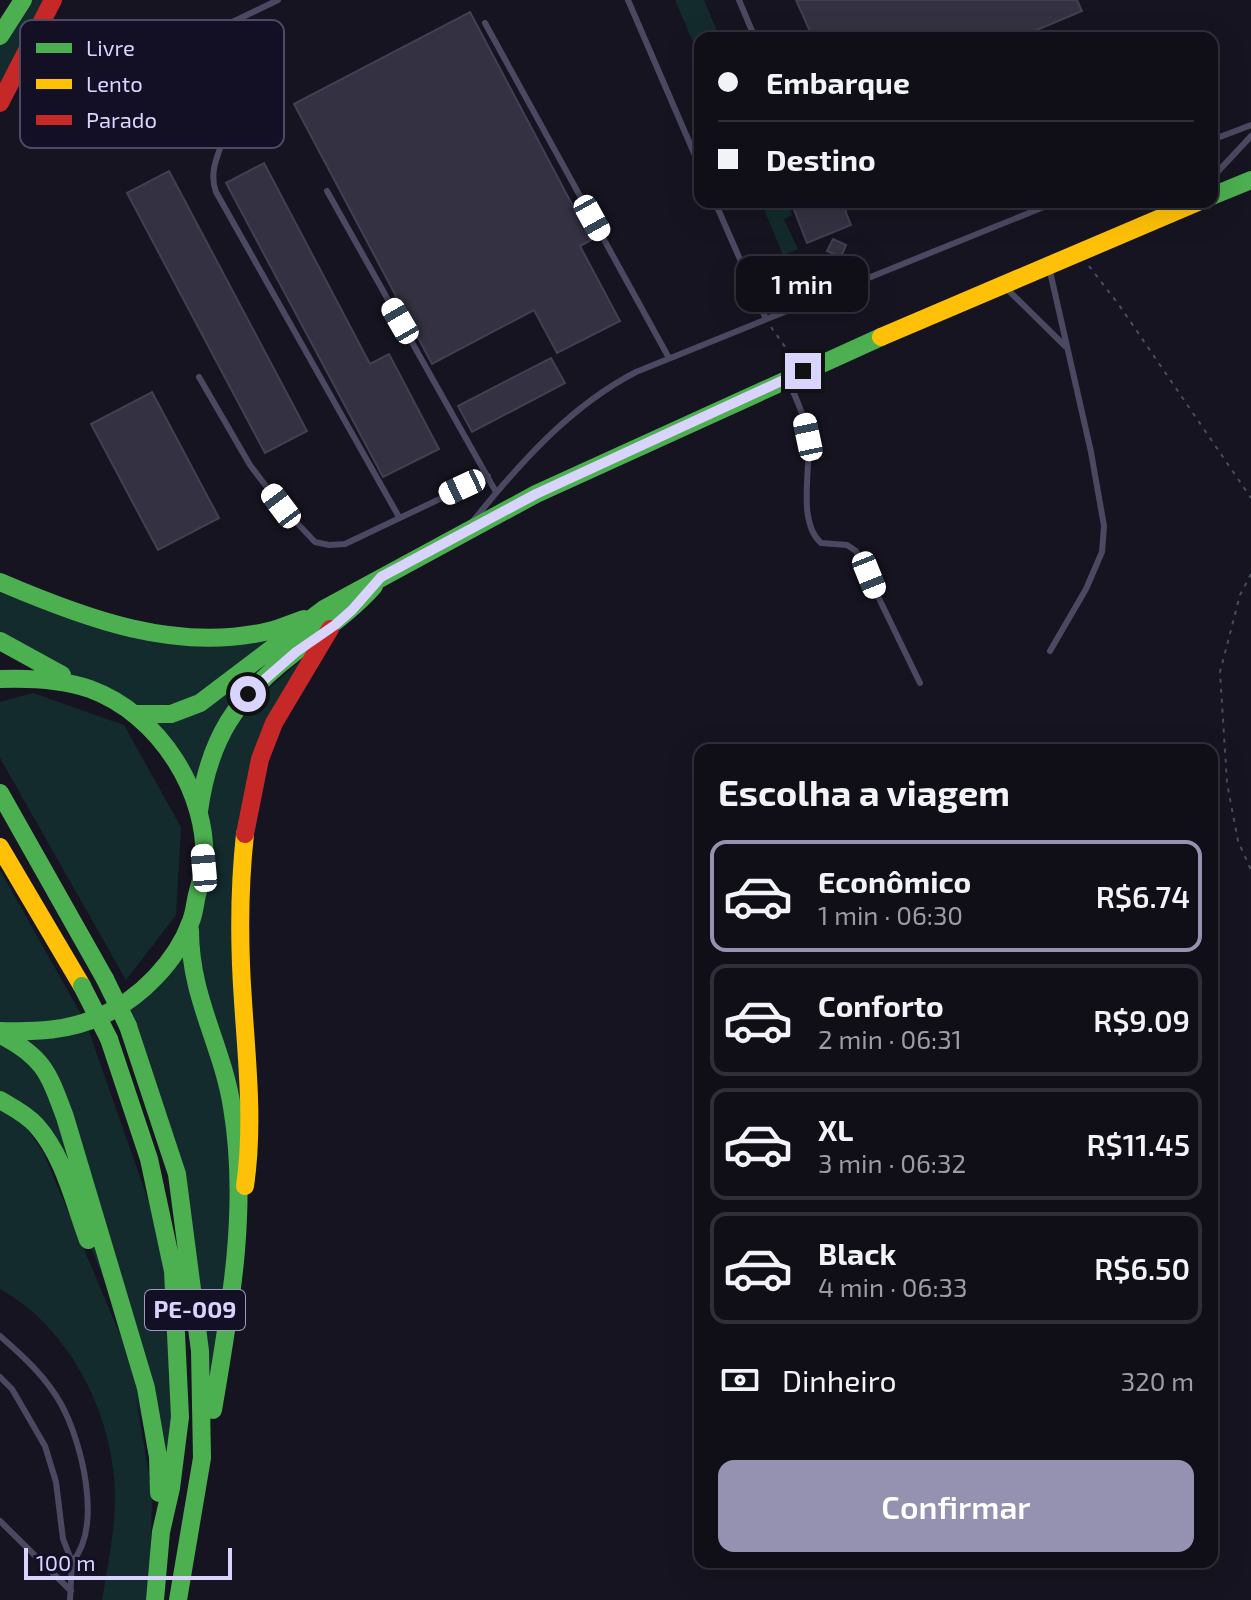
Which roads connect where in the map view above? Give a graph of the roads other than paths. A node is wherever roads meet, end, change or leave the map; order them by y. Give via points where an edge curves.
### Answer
1 (23, 0) edge
2 (53, 0) edge
3 (278, 0) edge
4 (628, 0) edge
5 (739, 0) edge
6 (43, 20) edge
7 (236, 20) edge
8 (485, 23) dead end
9 (752, 32) edge
10 (0, 36) edge
11 (20, 64) edge
12 (0, 103) edge
13 (1251, 125) edge
14 (1251, 136) edge
15 (1218, 138) edge
16 (220, 148) edge
17 (694, 153) edge
18 (1218, 172) edge
19 (1251, 180) edge
20 (327, 191) dead end
21 (1218, 194) edge
22 (718, 208) edge
23 (1041, 208) edge
24 (1183, 208) edge
25 (1049, 263) junction
26 (1002, 284) junction
27 (766, 319) junction
28 (1067, 347) junction
29 (669, 358) junction
30 (796, 375) junction
31 (199, 377) dead end
32 (488, 476) junction
33 (496, 492) junction
34 (399, 517) junction
35 (463, 533) junction
36 (381, 577) junction
37 (0, 582) edge
38 (318, 614) junction
39 (330, 629) junction
40 (0, 641) edge
41 (1050, 651) dead end
42 (0, 679) edge
43 (920, 683) dead end
44 (92, 690) junction
45 (135, 714) junction
46 (0, 793) edge
47 (199, 811) junction
48 (0, 847) edge
49 (190, 924) junction
50 (0, 1033) edge
51 (0, 1100) edge
52 (240, 1210) junction
53 (124, 1310) junction
54 (0, 1336) edge
55 (0, 1377) edge
56 (202, 1458) junction
57 (0, 1521) edge
58 (161, 1532) junction
59 (72, 1562) junction
60 (71, 1591) junction
61 (70, 1600) edge
62 (155, 1600) edge
63 (178, 1600) edge

1 - 10 main road
2 - 6 main road
3 - 7 lane
4 - 17 lane
5 - 9 lane
8 - 29 lane
11 - 12 main road
13 - 15 lane
14 - 18 lane
16 - 34 lane via 213,169 216,192
19 - 21 main road
20 - 32 lane
22 - 27 lane
23 - 27 lane
24 - 25 main road
25 - 26 main road
25 - 28 lane
26 - 28 lane
26 - 30 main road
27 - 29 lane
28 - 41 lane via 1104,526 1102,552
29 - 33 lane via 615,382 584,403
30 - 35 main road
30 - 43 lane via 808,437 810,528 821,543 856,551
31 - 34 lane via 250,465 315,542 345,544
32 - 33 lane
32 - 34 lane
33 - 35 lane
35 - 36 main road
36 - 38 main road
36 - 39 main road
37 - 38 main road via 123,628 180,639 264,632
38 - 45 main road via 200,703 171,714
39 - 47 main road via 262,680 227,719 205,767
39 - 52 main road via 273,724 250,805 241,938 252,1127
40 - 44 main road
42 - 44 main road via 46,678
44 - 45 main road
45 - 47 main road via 185,774
46 - 56 main road, PE-009, bridge via 128,1026 177,1174 200,1351
47 - 49 main road via 204,868
48 - 58 main road, PE-009, bridge via 109,1039 149,1159 173,1271 180,1417
49 - 50 main road via 165,966 121,1006 86,1023 38,1033
49 - 52 main road via 192,983 232,1107
50 - 53 main road via 31,1051 48,1076
51 - 53 main road via 45,1137 112,1299
52 - 56 main road via 223,1349
53 - 58 main road via 155,1422
54 - 59 lane via 45,1380 75,1438 85,1476 87,1515 83,1546
55 - 59 lane via 45,1446
56 - 63 main road, PE-009
57 - 60 lane
58 - 62 main road, PE-009
59 - 60 lane
60 - 61 lane

